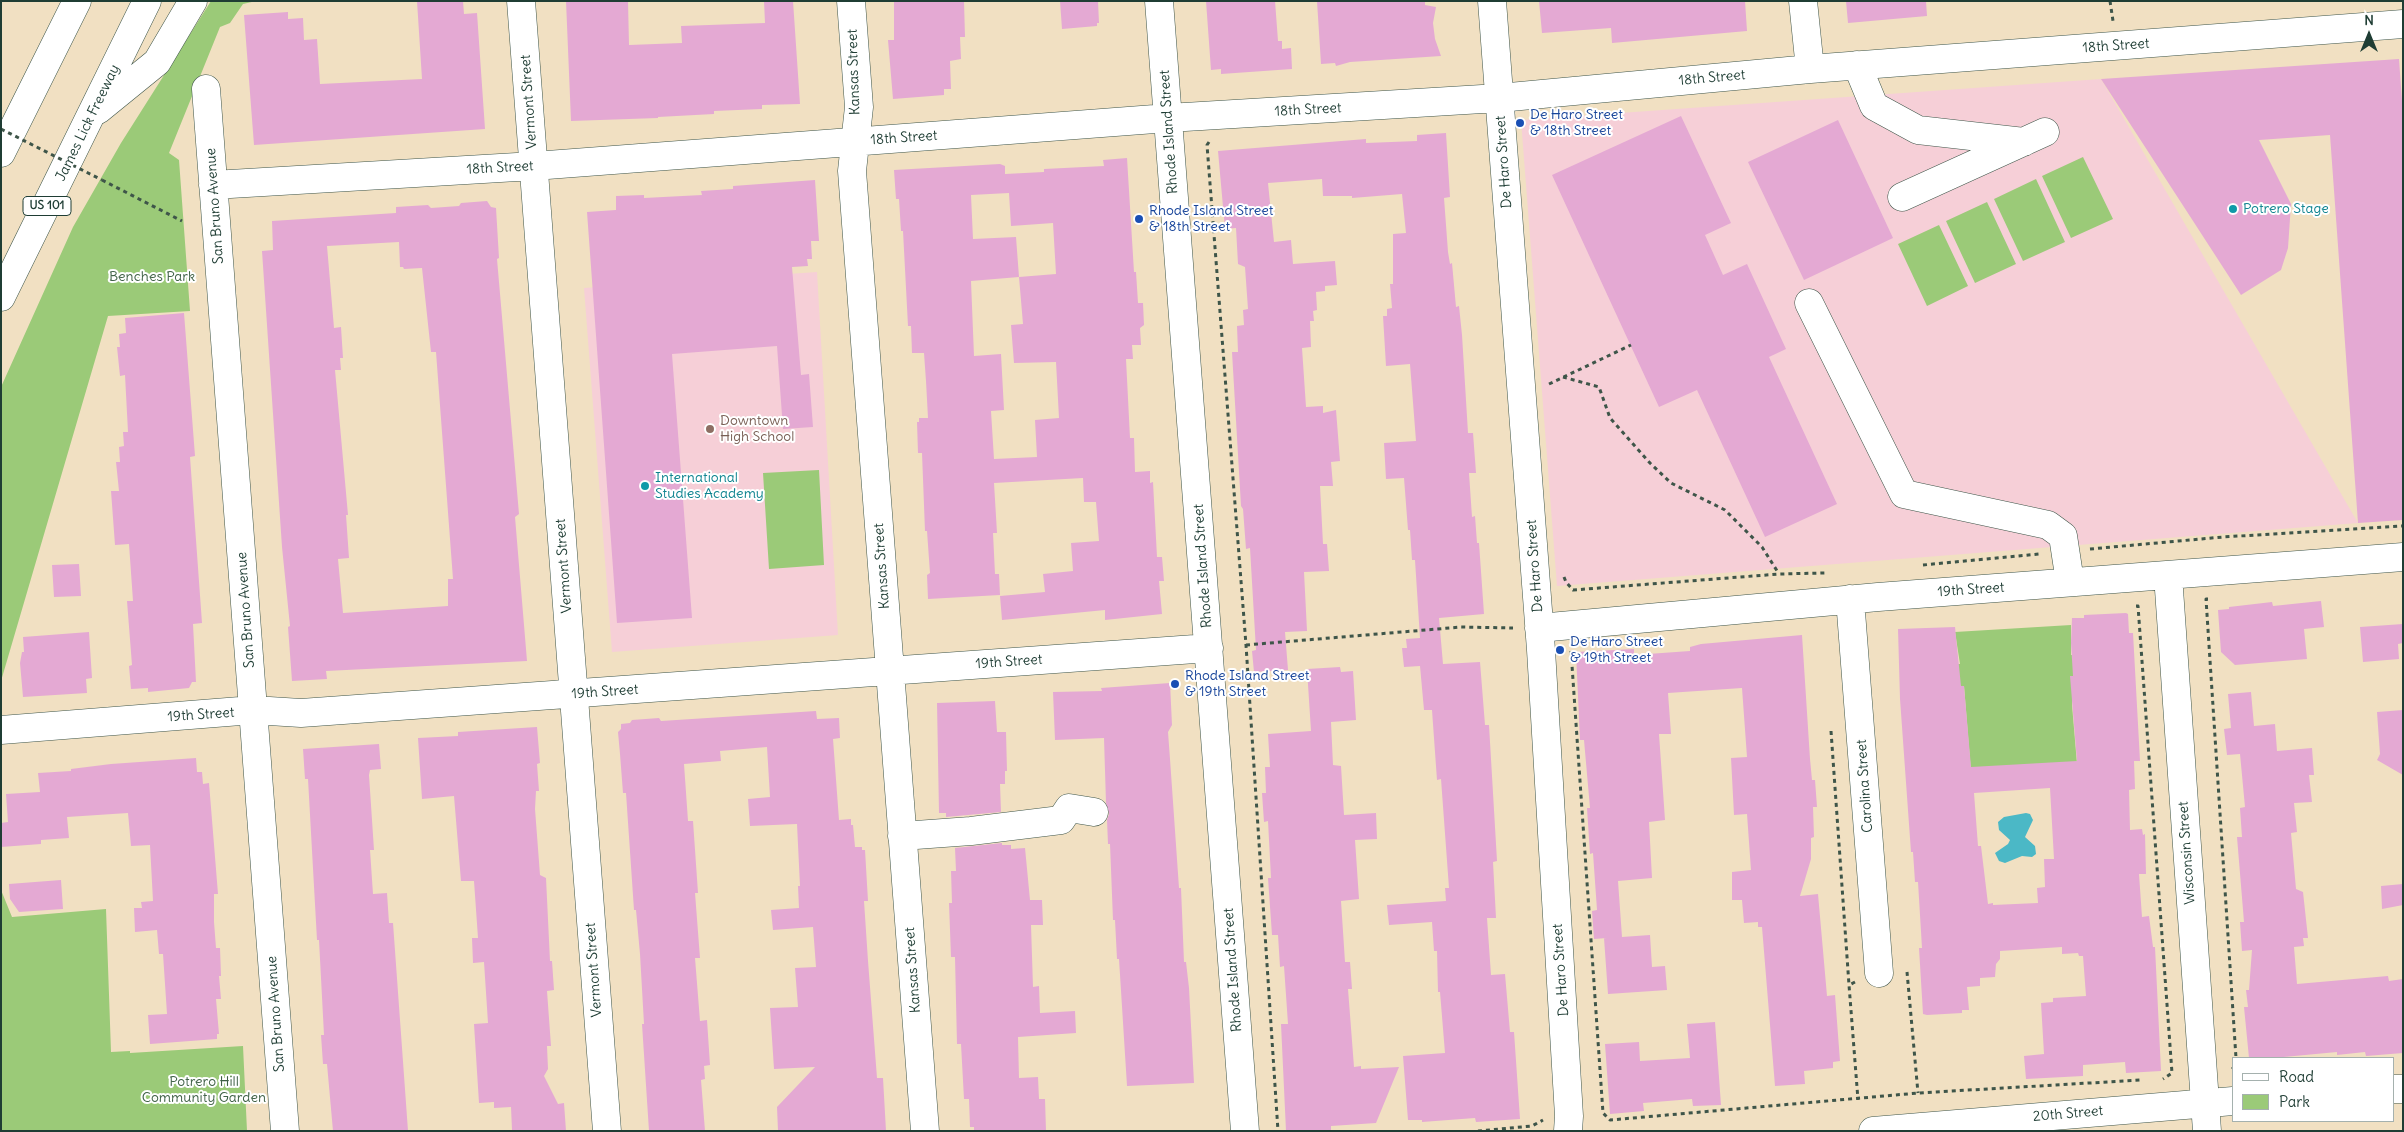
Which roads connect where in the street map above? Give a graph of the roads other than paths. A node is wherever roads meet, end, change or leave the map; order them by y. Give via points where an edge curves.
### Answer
1 (77, 1) edge
2 (147, 1) edge
3 (193, 1) edge
4 (521, 1) edge
5 (851, 1) edge
6 (1160, 1) edge
7 (1492, 1) edge
8 (1803, 1) edge
9 (2403, 24) edge
10 (1857, 65) junction
11 (1810, 69) junction
12 (206, 89) dead end
13 (1499, 98) junction
14 (93, 114) junction
15 (1168, 118) junction
16 (854, 142) junction
17 (1, 153) edge
18 (534, 166) junction
19 (213, 185) junction
20 (1902, 197) dead end
21 (1, 297) edge
22 (1809, 303) dead end
23 (2403, 557) edge
24 (2168, 575) junction
25 (2070, 582) junction
26 (1850, 599) junction
27 (1539, 628) junction
28 (1209, 648) junction
29 (890, 669) junction
30 (573, 694) junction
31 (253, 710) junction
32 (1, 730) edge
33 (1094, 812) dead end
34 (902, 836) junction
35 (1879, 973) road end
36 (2232, 1101) edge
37 (2204, 1103) junction
38 (1558, 1124) edge
39 (1883, 1130) edge
40 (285, 1131) edge
41 (607, 1131) edge
42 (925, 1131) edge
43 (1246, 1131) edge
44 (2207, 1131) edge

1 - 17 main road
2 - 14 main road, James Lick Freeway / US 101
3 - 14 main road via 157,62
4 - 18 main road, Vermont Street
5 - 16 main road, Kansas Street via 859,107
6 - 15 main road, Rhode Island Street
7 - 13 main road, De Haro Street
8 - 11 main road
9 - 10 main road, 18th Street
10 - 11 main road, 18th Street
10 - 20 main road via 1874,106 1918,130 2034,137
11 - 13 main road, 18th Street
12 - 19 main road, San Bruno Avenue
13 - 15 main road, 18th Street
13 - 27 main road, De Haro Street
14 - 21 main road, James Lick Freeway / US 101
15 - 16 main road, 18th Street
15 - 28 main road, Rhode Island Street
16 - 18 main road, 18th Street
16 - 29 main road, Kansas Street via 852,181
18 - 19 main road, 18th Street
18 - 30 main road, Vermont Street
19 - 31 main road, San Bruno Avenue
22 - 25 main road via 1904,494 2048,525 2063,536
23 - 24 main road, 19th Street
24 - 25 main road, 19th Street
24 - 37 main road, Wisconsin Street
25 - 26 main road, 19th Street
26 - 27 main road, 19th Street
26 - 35 main road, Carolina Street
27 - 38 main road, De Haro Street via 1570,1116
28 - 29 main road, 19th Street
28 - 43 main road, Rhode Island Street
29 - 30 main road, 19th Street
29 - 34 main road, Kansas Street
30 - 31 main road, 19th Street via 302,713
30 - 41 main road, Vermont Street
31 - 32 main road, 19th Street
31 - 40 main road, San Bruno Avenue
33 - 34 main road via 1069,808 1061,820
34 - 42 main road, Kansas Street
36 - 37 main road, 20th Street
37 - 39 main road, 20th Street
37 - 44 main road, Wisconsin Street

